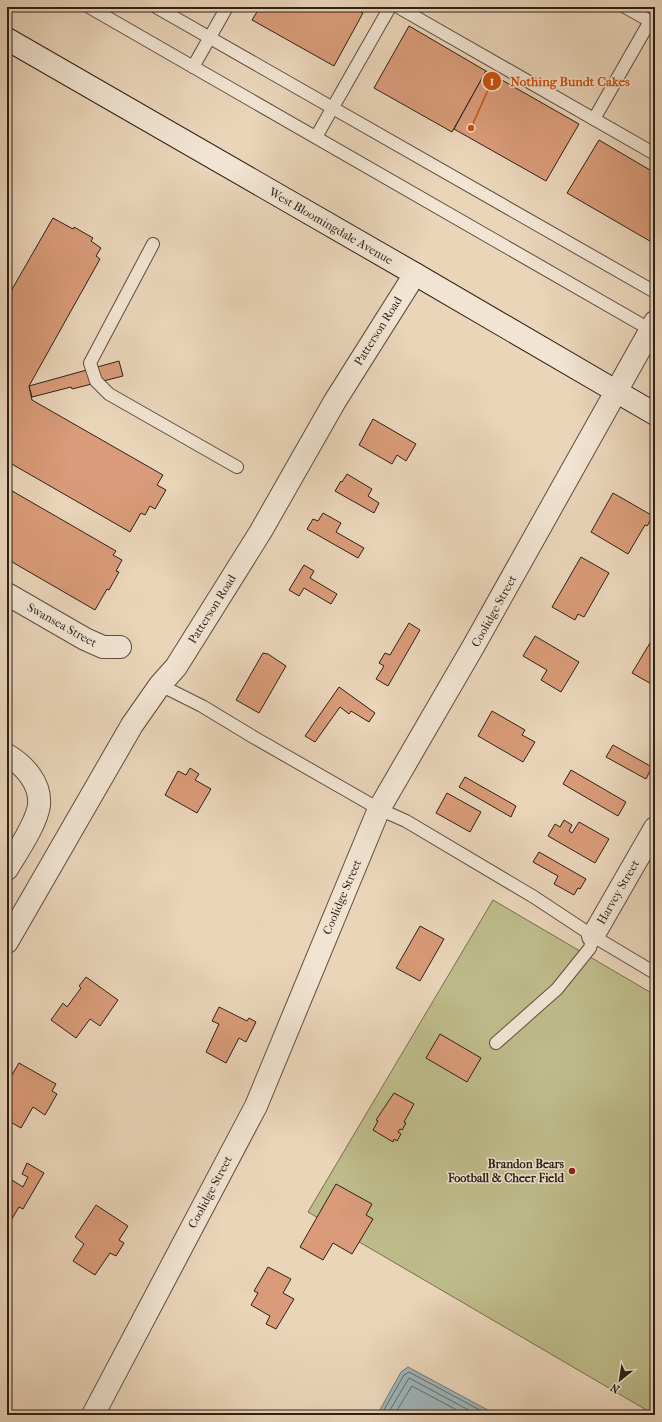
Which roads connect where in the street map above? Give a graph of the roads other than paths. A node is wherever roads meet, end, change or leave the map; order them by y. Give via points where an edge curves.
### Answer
1 (89, 7) edge
2 (156, 7) edge
3 (227, 7) edge
4 (625, 7) edge
5 (398, 8) edge
6 (652, 23) edge
7 (210, 38) junction
8 (7, 39) edge
9 (193, 67) junction
10 (332, 108) junction
11 (594, 119) junction
12 (316, 137) junction
13 (655, 154) edge
14 (153, 244) dead end
15 (415, 274) junction
16 (655, 292) edge
17 (653, 326) edge
18 (616, 391) junction
19 (655, 414) edge
20 (237, 467) dead end
21 (7, 594) edge
22 (120, 647) dead end
23 (160, 685) junction
24 (7, 755) edge
25 (378, 809) junction
26 (655, 828) edge
27 (7, 869) edge
28 (593, 936) junction
29 (7, 942) edge
30 (655, 973) edge
31 (496, 1043) dead end
32 (93, 1415) edge

1 - 9 lane
2 - 7 lane
3 - 7 lane
4 - 6 lane
5 - 10 lane
5 - 11 lane
6 - 11 lane
7 - 9 lane
7 - 10 lane
8 - 15 street, West Bloomingdale Avenue
9 - 12 lane
10 - 12 lane
10 - 16 lane
11 - 13 lane
12 - 17 lane
14 - 20 lane via 90,363 96,381 109,394
15 - 18 street, West Bloomingdale Avenue
15 - 23 street, Patterson Road via 335,401 261,531 176,667
17 - 18 street, Coolidge Street
18 - 19 street, West Bloomingdale Avenue
18 - 25 street, Coolidge Street via 473,647
21 - 22 street, Swansea Street via 85,639 103,647
23 - 25 lane via 202,706
23 - 29 street, Patterson Road via 132,725
24 - 27 street via 18,761 30,773 37,788 39,804 35,819
25 - 28 lane via 406,820 534,897
25 - 32 street, Coolidge Street via 256,1106
26 - 28 street, Harvey Street
28 - 30 lane
28 - 31 lane via 590,948 557,989

